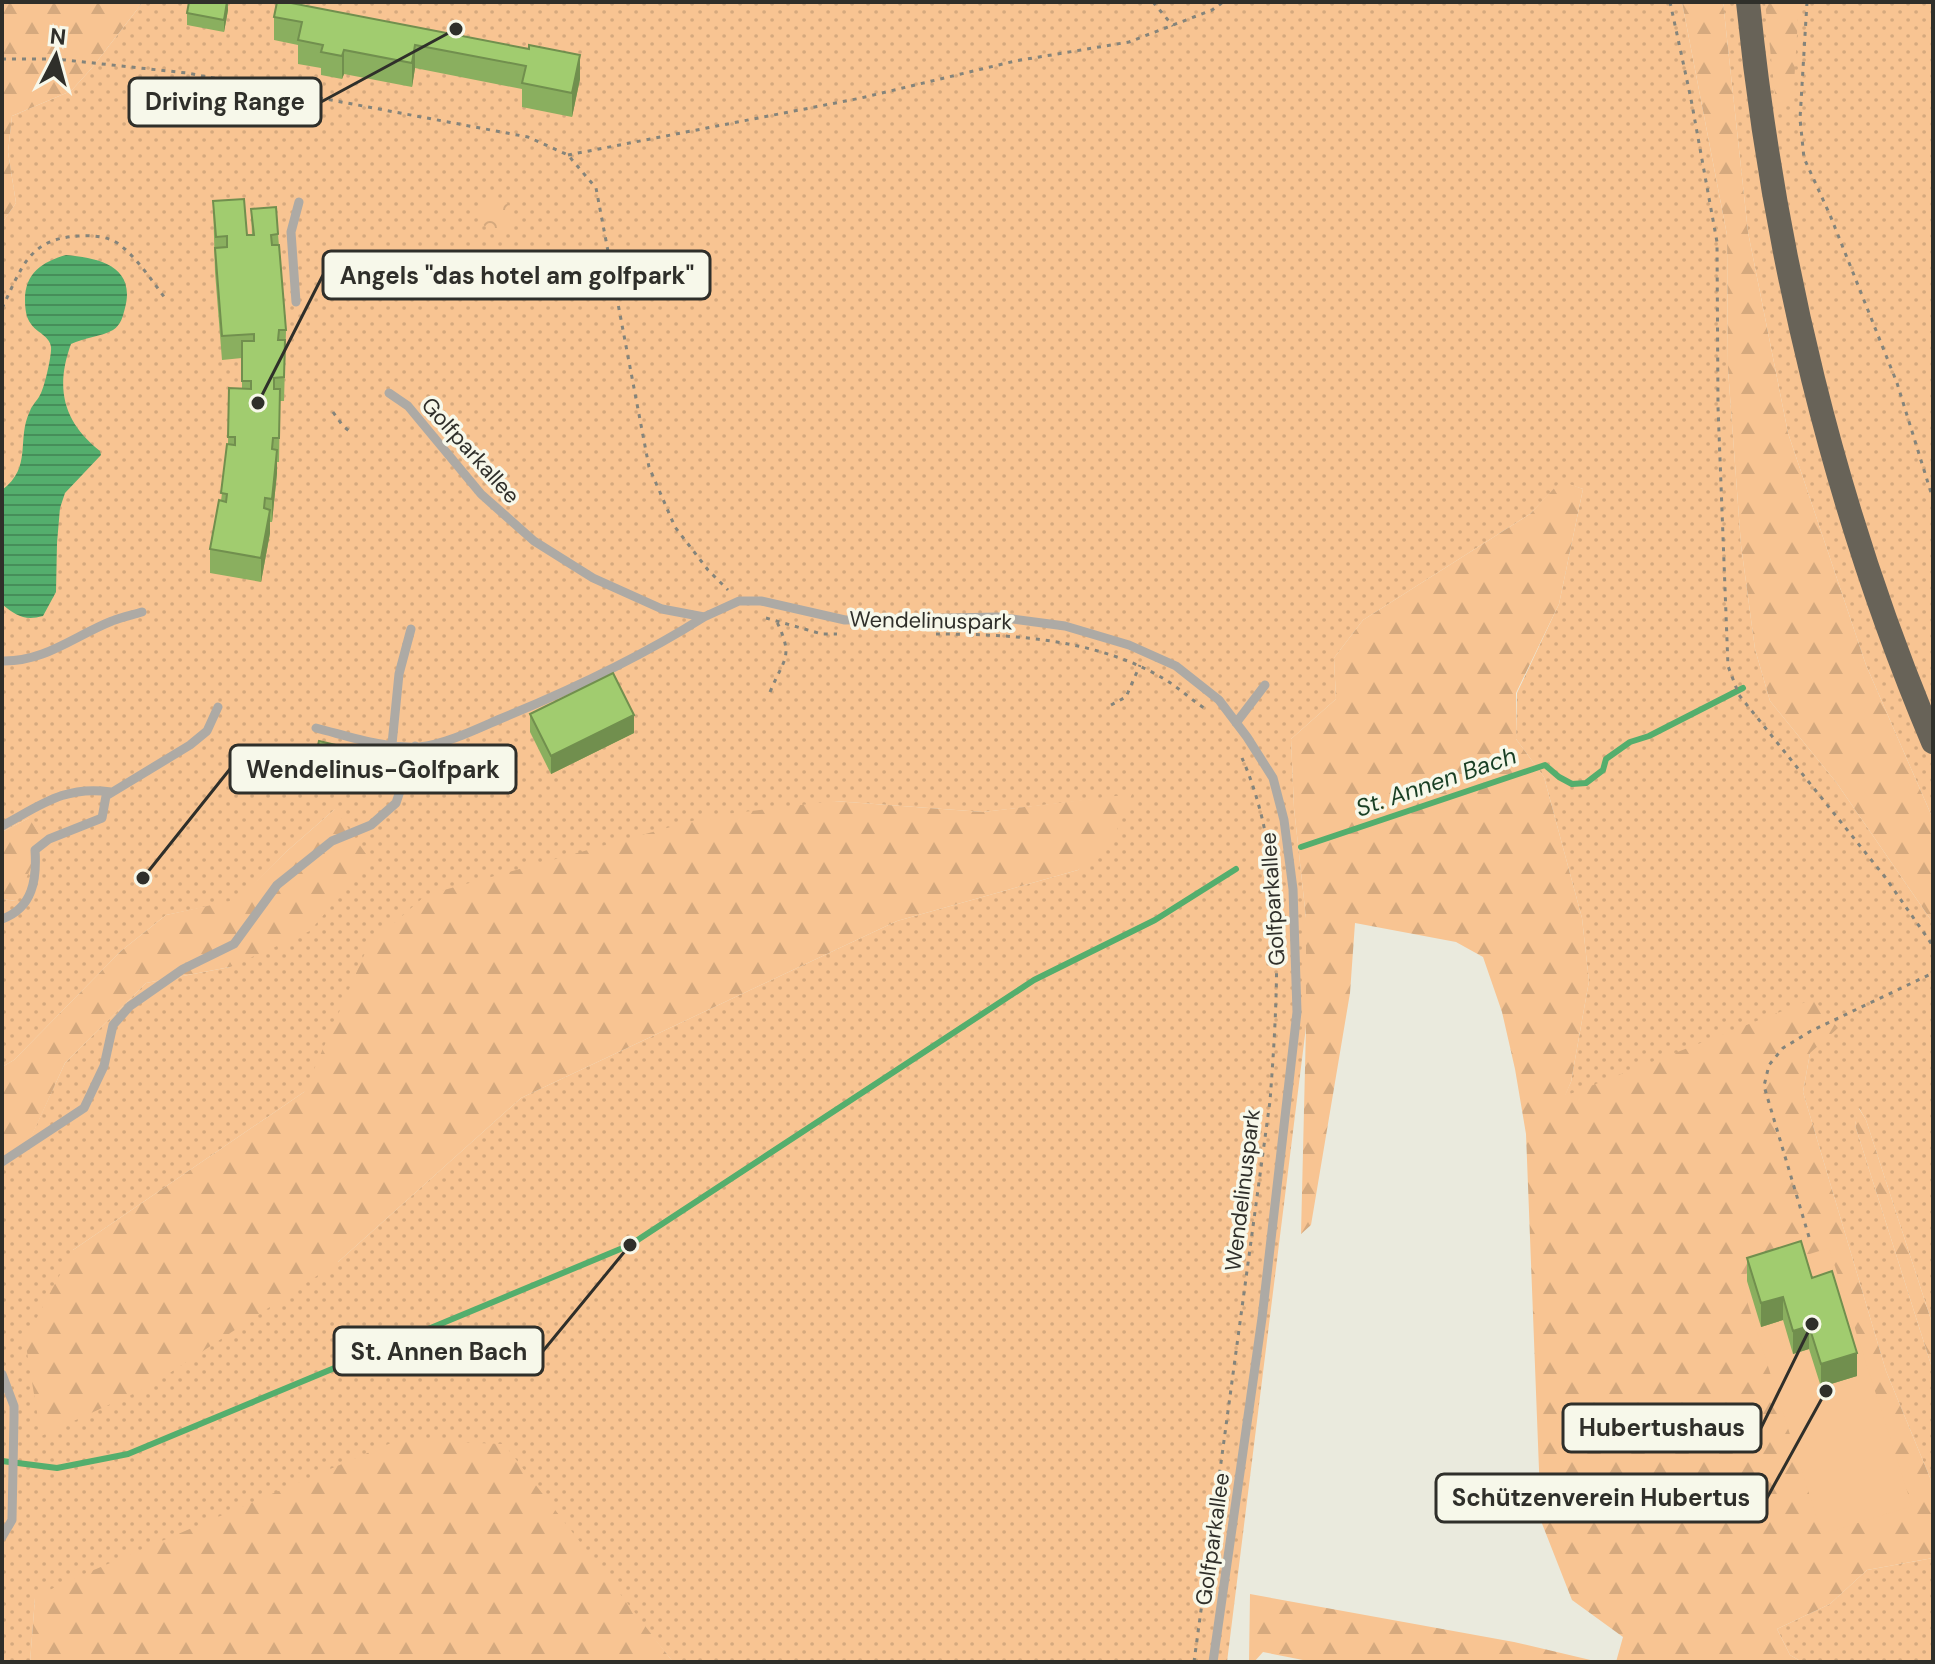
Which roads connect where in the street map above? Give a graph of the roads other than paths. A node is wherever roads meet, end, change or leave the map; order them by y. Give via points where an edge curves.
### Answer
1 (1748, 2) edge
2 (299, 202) dead end
3 (296, 302) dead end
4 (389, 393) dead end
5 (142, 612) dead end
6 (704, 617) junction
7 (411, 629) dead end
8 (2, 661) edge
9 (1265, 685) dead end
10 (218, 707) dead end
11 (1236, 723) junction
12 (316, 728) dead end
13 (1933, 742) edge
14 (392, 744) junction
15 (415, 746) junction
16 (111, 792) junction
17 (2, 826) edge
18 (2, 919) edge
19 (2, 1162) edge
20 (2, 1374) edge
21 (2, 1537) edge
22 (1213, 1662) edge

1 - 13 highway via 1757,99 1790,280 1831,446 1877,600
2 - 3 lane via 291,232
4 - 6 lane, Golfparkallee via 408,406 481,494 534,541 593,578 662,609
5 - 8 lane via 112,620 50,653
6 - 11 lane, Golfparkallee via 739,601 761,601 845,620 998,617 1065,626 1176,666 1219,700
6 - 15 lane via 564,692 466,733
7 - 14 lane via 399,674
9 - 11 lane
10 - 16 lane via 207,731 190,745
11 - 22 lane, Golfparkallee via 1273,778 1284,820 1293,889 1297,1012 1262,1318
12 - 14 lane
14 - 15 lane
15 - 19 lane via 396,803 371,825 332,841 277,885 234,944 183,969 130,1006 113,1025 104,1066 84,1108
16 - 17 lane via 64,793
16 - 18 lane via 102,818 35,850 37,872 29,900
20 - 21 lane via 14,1406 12,1520

